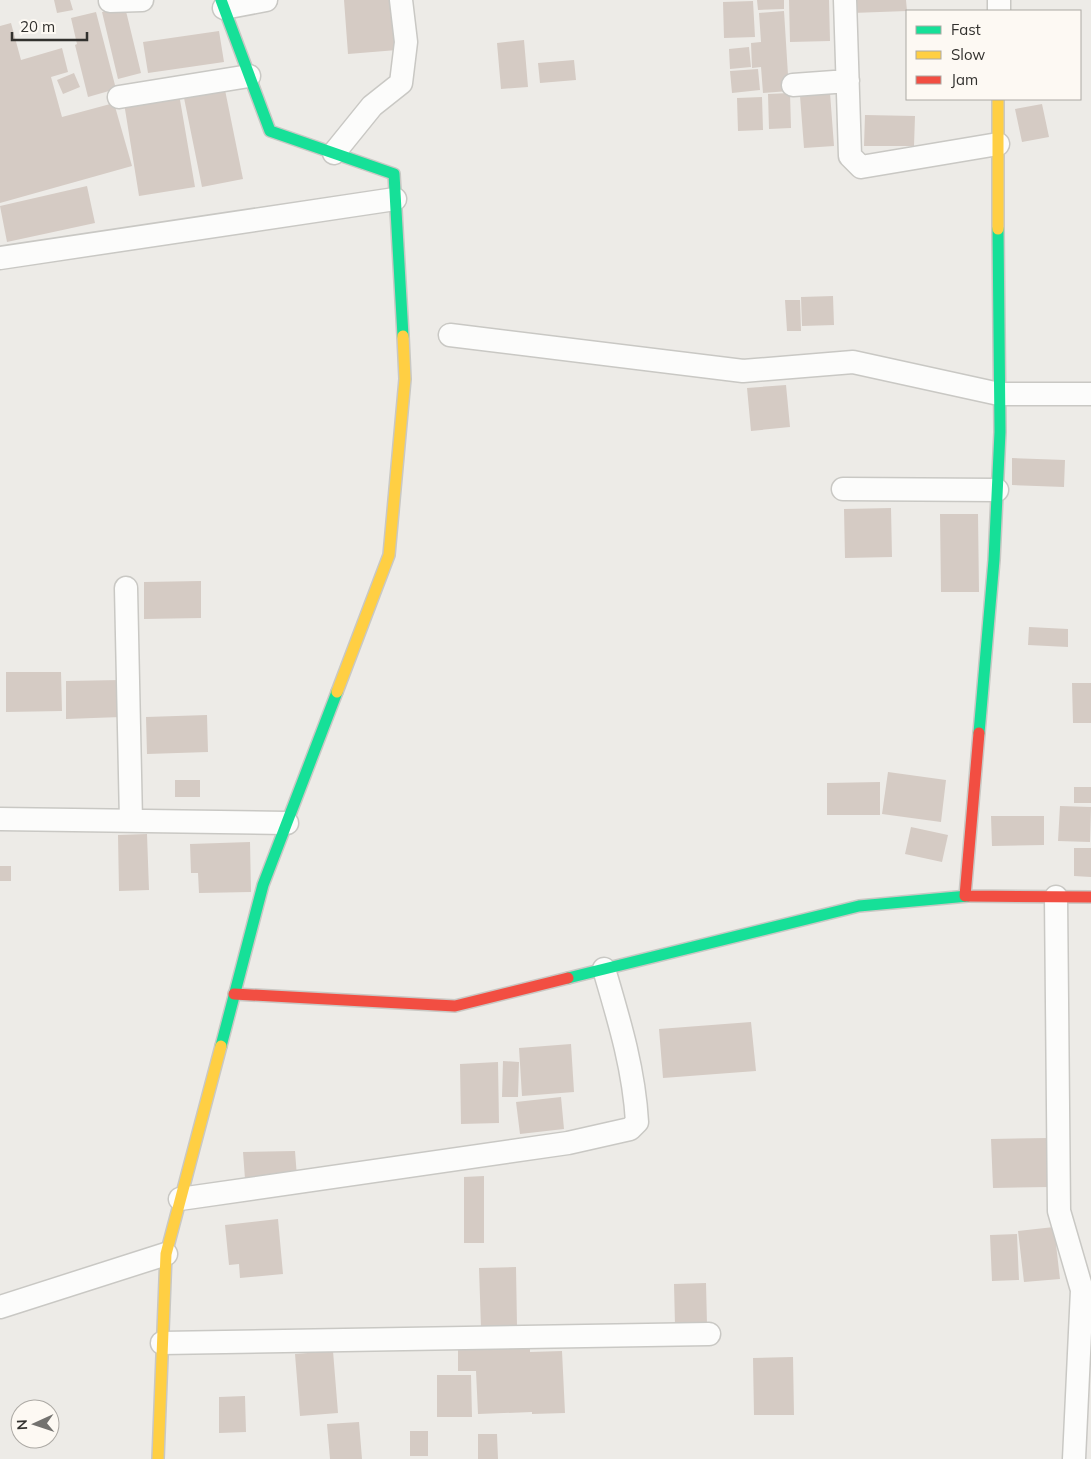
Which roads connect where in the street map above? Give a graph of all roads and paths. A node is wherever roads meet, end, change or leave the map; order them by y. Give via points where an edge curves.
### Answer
1 (142, 0) edge
2 (266, 0) edge
3 (400, 0) edge
4 (845, 0) edge
5 (110, 1) edge
6 (223, 4) edge
7 (249, 76) junction
8 (848, 81) junction
9 (793, 86) dead end
10 (119, 97) dead end
11 (998, 100) edge
12 (998, 144) junction
13 (334, 153) junction
14 (395, 199) junction
15 (0, 258) edge
16 (450, 335) dead end
17 (999, 394) junction
18 (1091, 394) edge
19 (842, 488) dead end
20 (998, 490) junction
21 (126, 588) dead end
22 (0, 818) edge
23 (131, 821) junction
24 (287, 823) junction
25 (965, 896) junction
26 (1091, 896) edge
27 (1056, 897) junction
28 (604, 970) junction
29 (234, 994) junction
30 (180, 1199) junction
31 (166, 1254) junction
32 (1086, 1291) edge
33 (0, 1307) edge
34 (709, 1334) dead end
35 (162, 1343) junction
36 (158, 1459) edge
37 (1074, 1459) edge

1 - 5 street
2 - 6 street
3 - 13 street via 406,42 401,83 372,106
4 - 8 street
6 - 7 street
7 - 10 street
7 - 13 street via 270,131
8 - 9 street
8 - 12 street via 850,156 860,167
11 - 12 street
12 - 17 street
13 - 14 street via 394,174
14 - 15 street
14 - 24 street via 405,379 389,555
16 - 17 street via 743,371 853,362
17 - 18 street
17 - 20 street
19 - 20 street
20 - 25 street
21 - 23 street
22 - 23 street
23 - 24 street
24 - 29 street via 263,885
25 - 27 street
25 - 28 street via 859,906
26 - 27 street
27 - 32 street via 1058,1211
28 - 29 street via 455,1006
28 - 30 street via 623,1035 635,1098 637,1122 630,1129 568,1143
29 - 30 street
30 - 31 street
31 - 33 street
31 - 35 street
32 - 37 street
34 - 35 street
35 - 36 street

